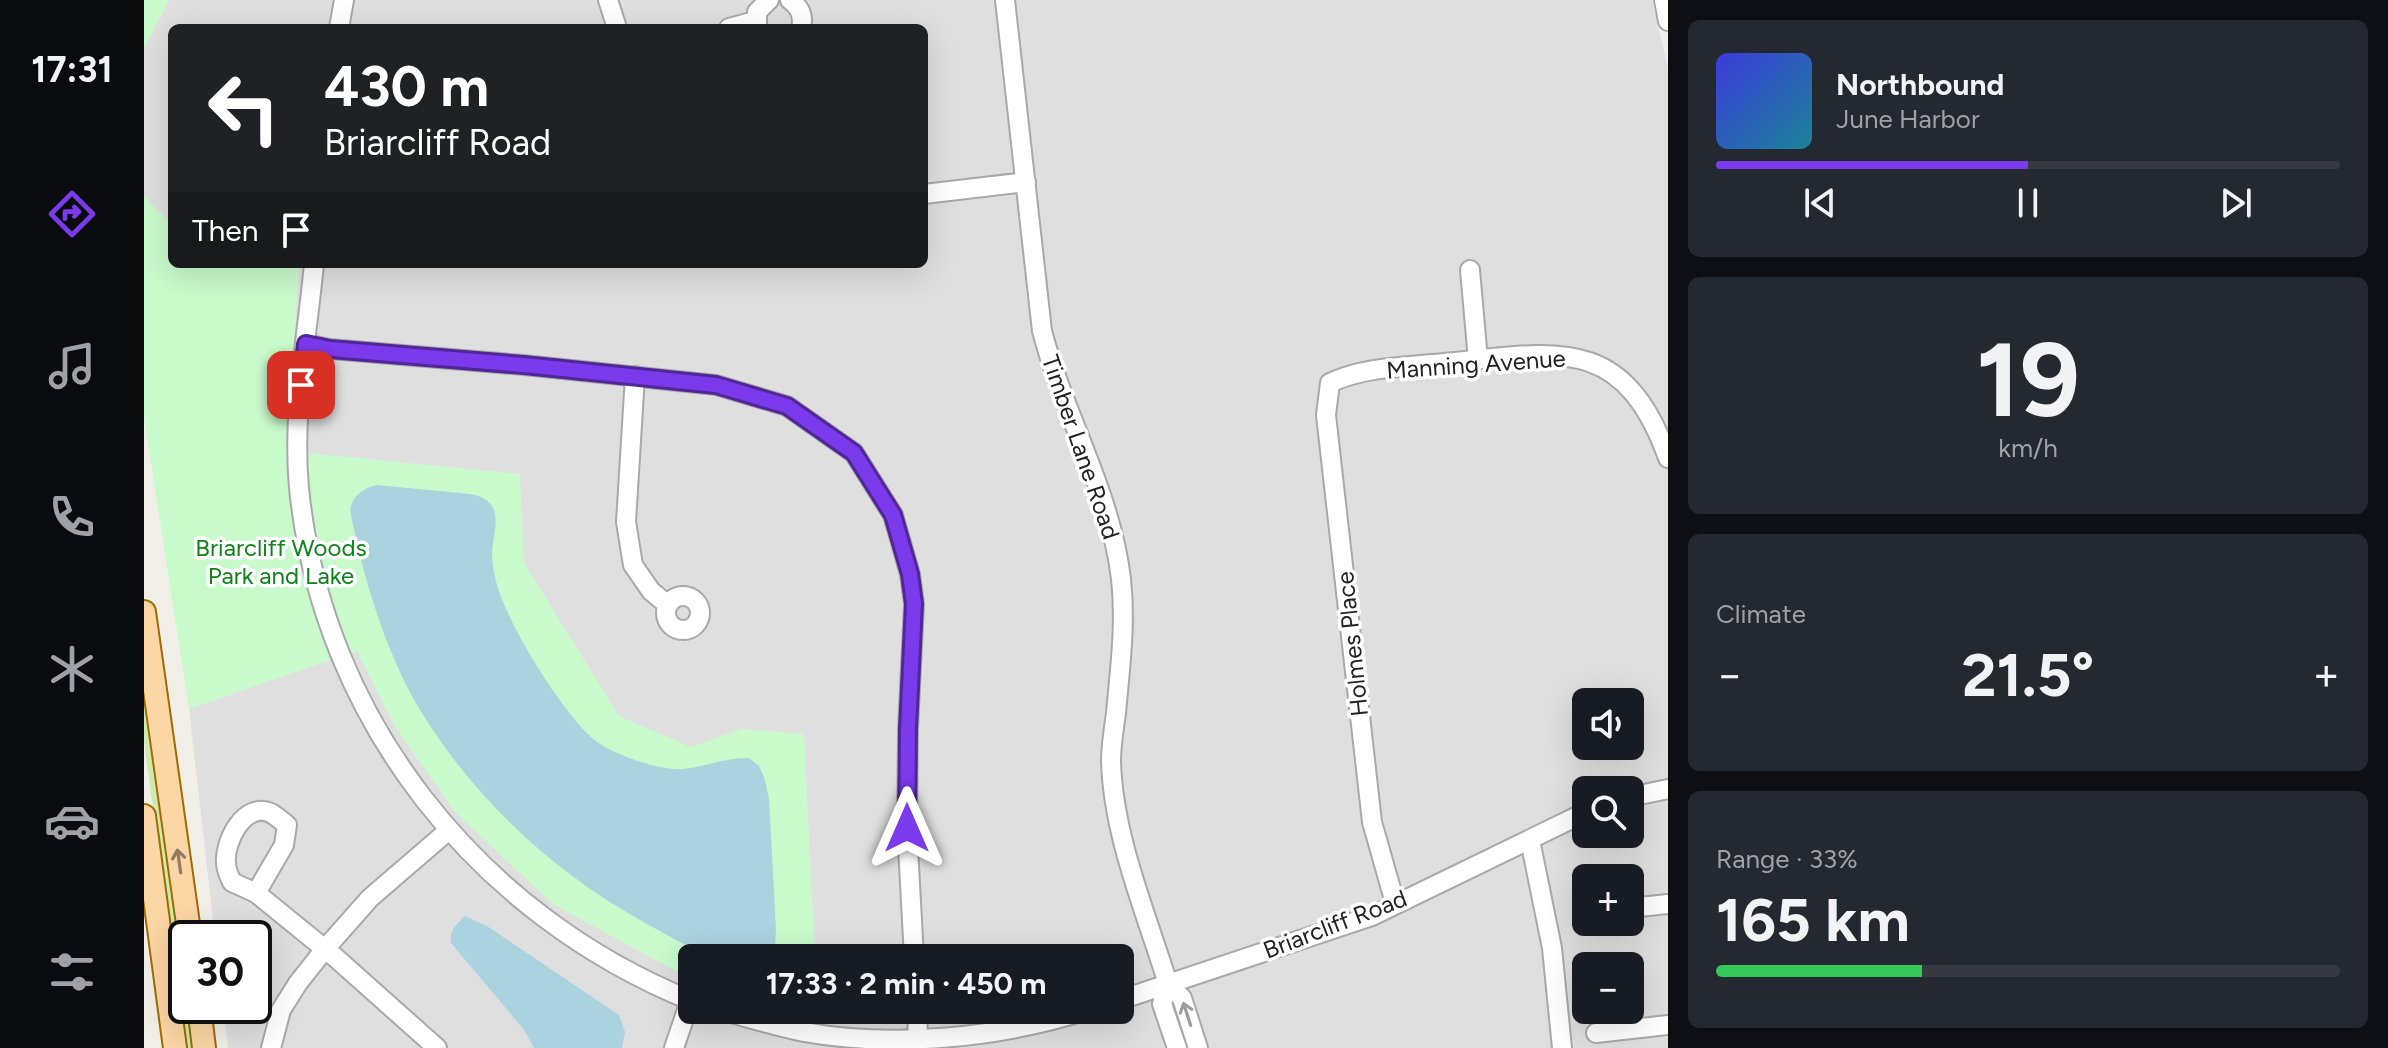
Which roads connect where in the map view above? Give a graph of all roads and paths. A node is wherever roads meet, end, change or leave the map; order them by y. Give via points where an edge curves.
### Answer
1 (344, 0) edge
2 (608, 0) edge
3 (769, 0) edge
4 (790, 0) edge
5 (1005, 0) edge
6 (1664, 0) edge
7 (1668, 21) edge
8 (340, 24) edge
9 (616, 24) edge
10 (756, 24) edge
11 (801, 24) edge
12 (1026, 182) junction
13 (928, 194) edge
14 (314, 268) edge
15 (1470, 270) dead end
16 (306, 344) junction
17 (1478, 360) junction
18 (635, 376) junction
19 (1330, 383) joint
20 (1668, 458) edge
21 (668, 605) dead end
22 (144, 612) edge
23 (1668, 789) edge
24 (1644, 794) edge
25 (144, 816) edge
26 (1572, 819) edge
27 (449, 830) junction
28 (1530, 840) junction
29 (256, 893) dead end
30 (1395, 903) junction
31 (1668, 904) edge
32 (1644, 907) edge
33 (187, 920) edge
34 (913, 944) edge
35 (325, 949) junction
36 (1168, 984) junction
37 (678, 995) edge
38 (1134, 995) edge
39 (201, 1024) edge
40 (683, 1024) edge
41 (775, 1024) edge
42 (917, 1024) edge
43 (1040, 1024) edge
44 (1668, 1025) edge
45 (1596, 1033) dead end
46 (918, 1039) junction
47 (175, 1048) edge
48 (204, 1048) edge
49 (271, 1048) edge
50 (437, 1048) edge
51 (674, 1048) edge
52 (1177, 1048) edge
53 (1198, 1048) edge
54 (1562, 1048) edge

1 - 8 street
2 - 9 street
3 - 10 street via 757,12
4 - 11 street via 801,12
5 - 12 street, Timber Lane Road
6 - 7 street
12 - 13 street
12 - 36 street, Timber Lane Road via 1042,331 1113,529 1123,635 1111,758 1115,807
14 - 16 street
15 - 17 street
16 - 18 street
16 - 27 street via 296,429 299,487 308,552 324,609 373,724
17 - 19 street, Manning Avenue via 1360,372
17 - 20 street, Manning Avenue via 1556,355 1604,368 1629,386 1646,408
18 - 21 street via 626,522 633,565
18 - 34 street via 716,385 787,406 854,453 893,515 914,604 907,828
19 - 30 street, Holmes Place via 1326,415 1372,822
33 -> 22 main road
23 - 24 street
25 - 47 main road
26 - 28 street, Briarcliff Road
27 - 35 street via 370,898
27 - 37 street via 550,924 612,964
28 - 30 street, Briarcliff Road
28 - 54 street via 1552,948
29 - 35 street
30 - 36 street, Briarcliff Road via 1372,916
31 - 32 street
35 - 49 street via 281,1010
35 - 50 street
36 - 38 street, Briarcliff Road
36 - 52 street via 1162,1004
53 -> 36 street via 1182,998
39 - 48 main road
40 - 51 street
41 - 46 street via 862,1038
42 - 46 street
43 - 46 street
44 - 45 street

